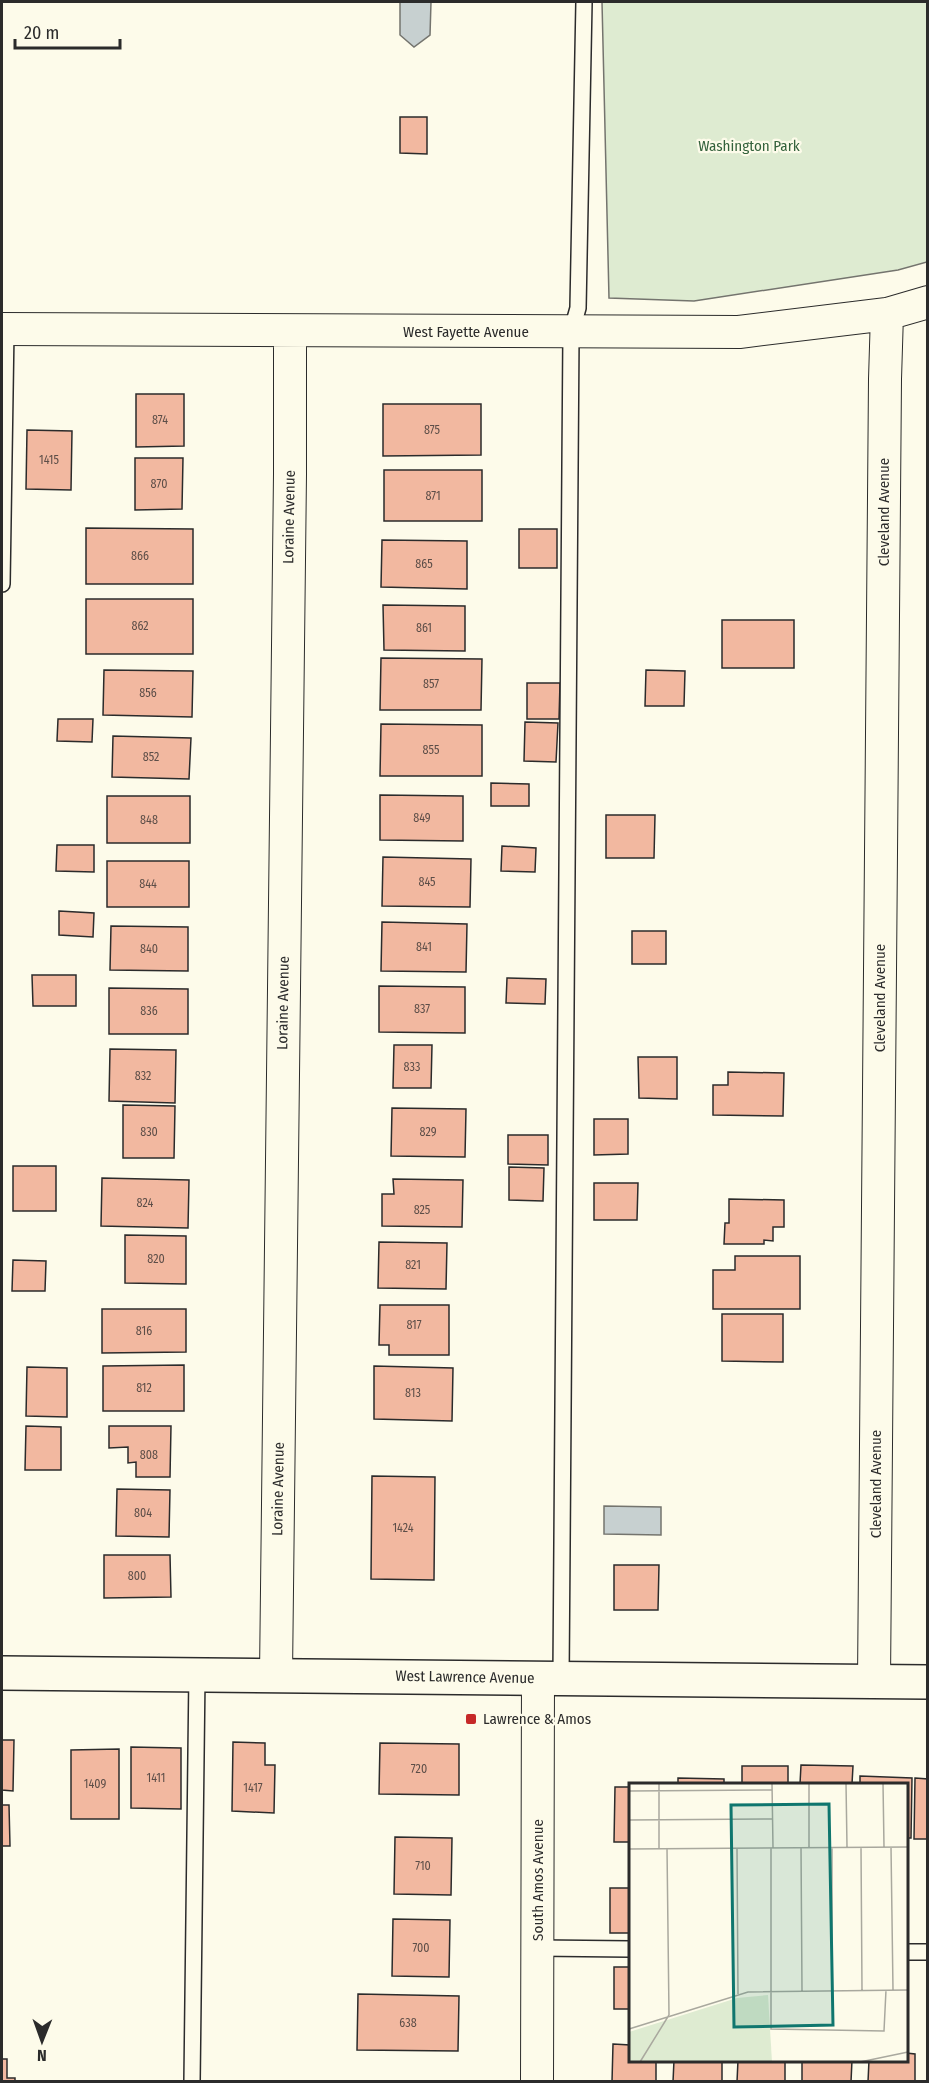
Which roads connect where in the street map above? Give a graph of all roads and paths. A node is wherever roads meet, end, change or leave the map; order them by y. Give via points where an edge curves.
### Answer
1 (584, 2) edge
2 (927, 302) edge
3 (888, 314) junction
4 (4, 329) edge
5 (290, 331) junction
6 (571, 333) junction
7 (2, 584) edge
8 (2, 1673) edge
9 (197, 1674) junction
10 (276, 1675) junction
11 (549, 1678) junction
12 (874, 1682) junction
13 (927, 1682) edge
14 (538, 1947) junction
15 (629, 1949) edge
16 (908, 1952) edge
17 (927, 1952) edge
18 (192, 2082) edge
19 (537, 2082) edge

1 - 6 lane via 578,308
2 - 3 street, West Fayette Avenue
3 - 6 street, West Fayette Avenue via 740,332
3 - 12 street, Cleveland Avenue
4 - 5 street, West Fayette Avenue
4 - 7 lane
5 - 6 street, West Fayette Avenue
5 - 10 street, Loraine Avenue
6 - 11 lane
8 - 9 street, West Lawrence Avenue
9 - 10 street, West Lawrence Avenue
9 - 18 lane
10 - 11 street, West Lawrence Avenue
11 - 12 street, West Lawrence Avenue
11 - 14 street, South Amos Avenue
12 - 13 street, West Lawrence Avenue
14 - 15 lane
14 - 19 street, South Amos Avenue
16 - 17 lane

